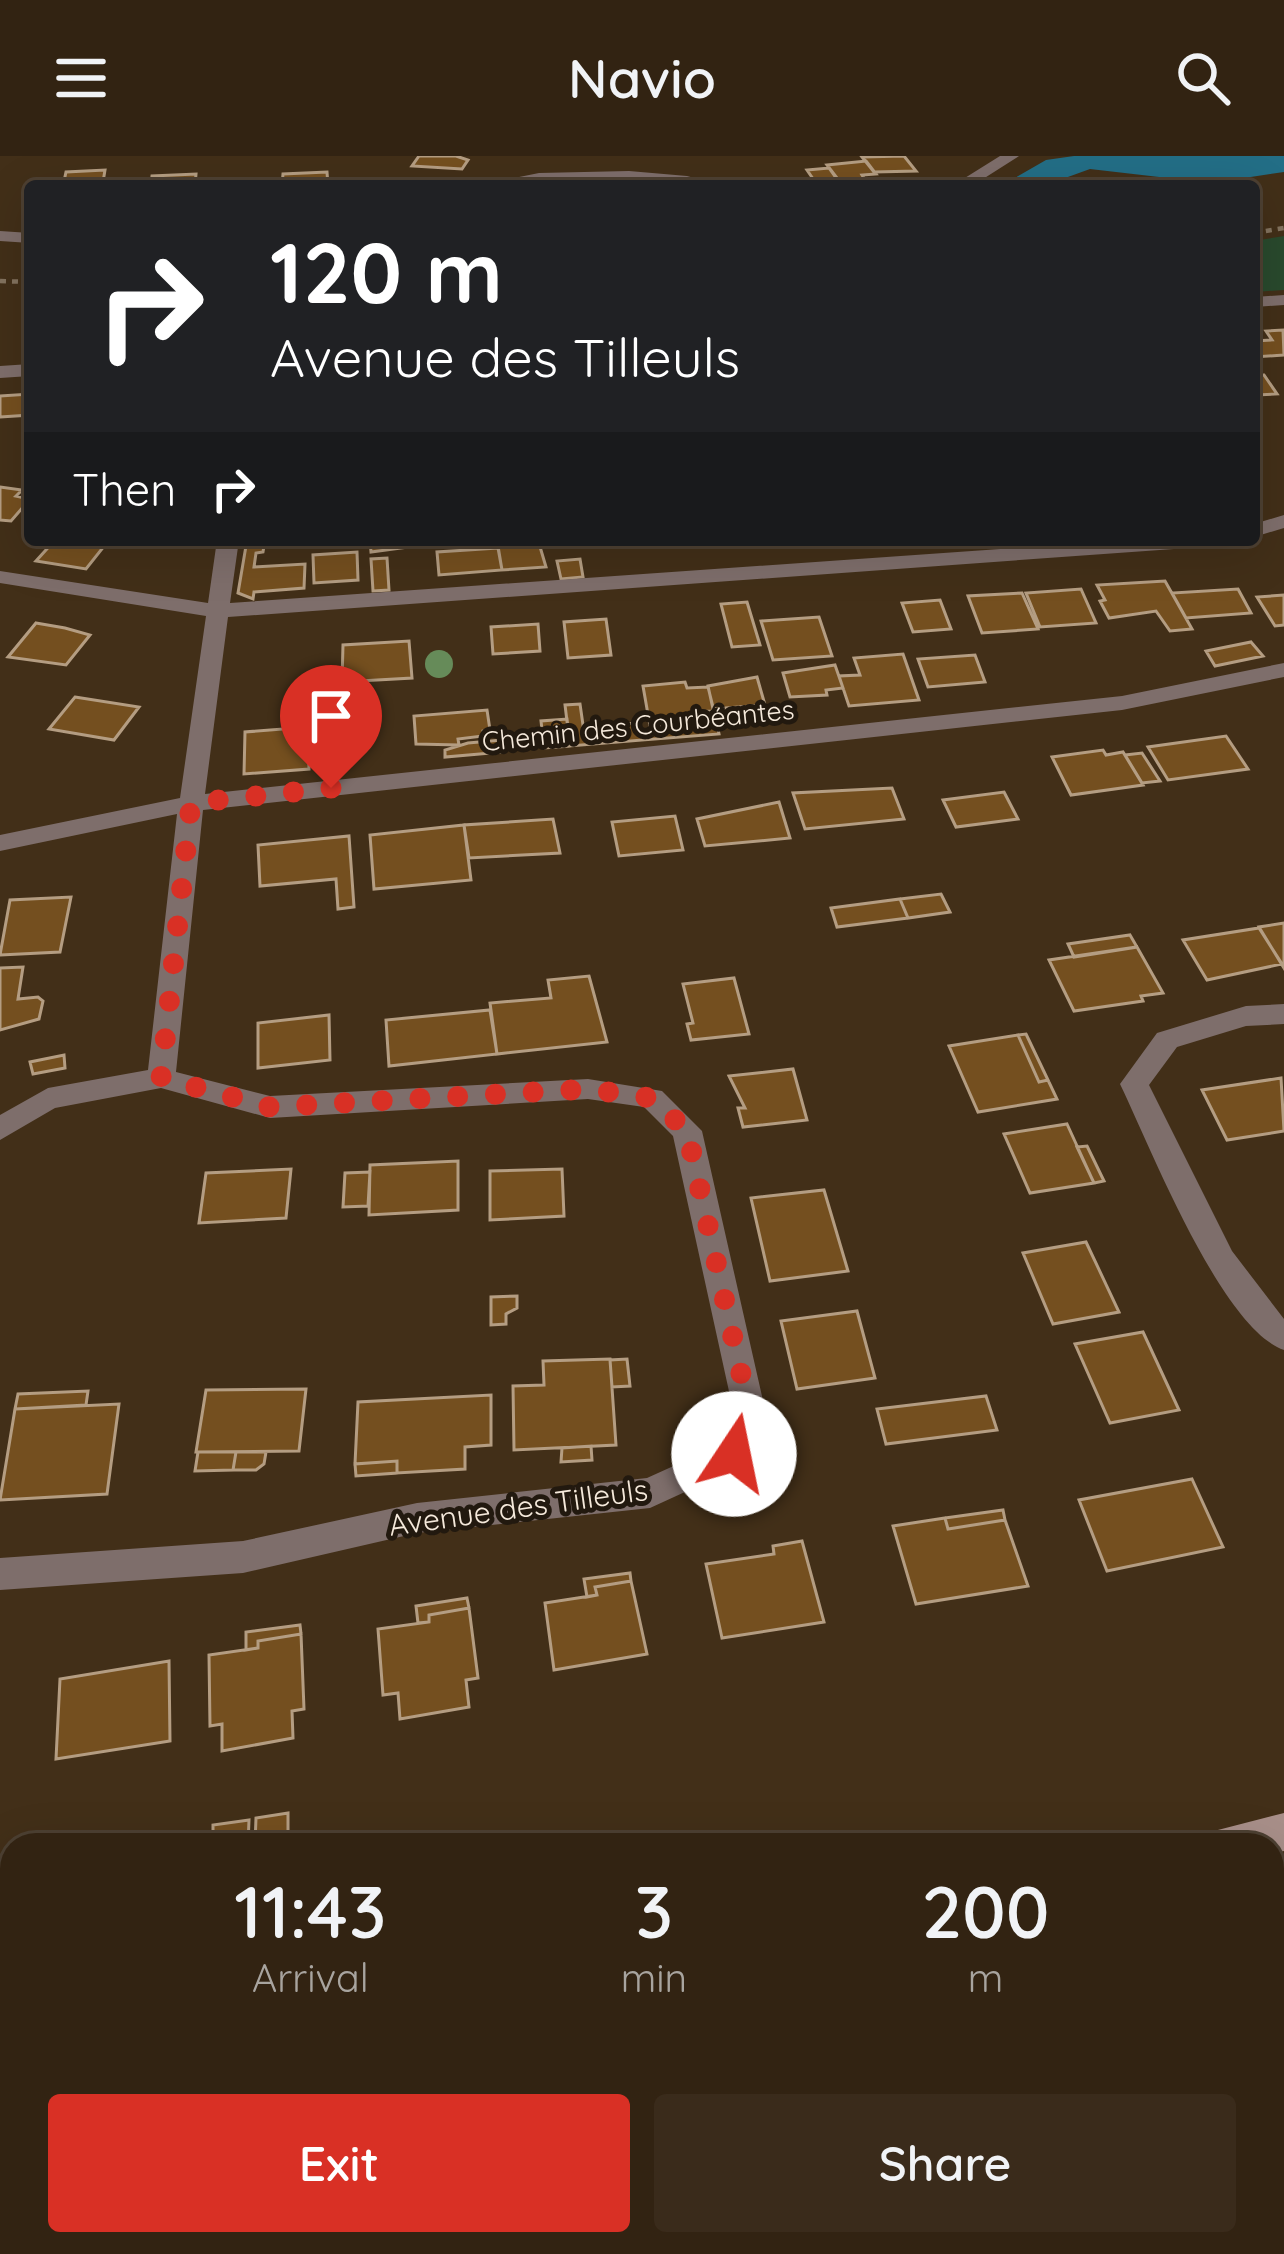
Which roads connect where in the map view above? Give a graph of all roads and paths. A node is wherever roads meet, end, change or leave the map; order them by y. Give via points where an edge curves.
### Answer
1 (1011, 156) edge
2 (518, 165) dead end
3 (507, 180) edge
4 (573, 180) edge
5 (688, 180) edge
6 (970, 180) edge
7 (227, 546) edge
8 (1132, 546) edge
9 (0, 577) edge
10 (218, 611) junction
11 (1284, 670) edge
12 (191, 803) junction
13 (0, 844) edge
14 (1284, 1014) edge
15 (161, 1078) junction
16 (0, 1129) edge
17 (1284, 1337) edge
18 (0, 1574) edge

1 - 6 street
2 - 3 street
4 - 5 street
7 - 10 street
8 - 10 street
9 - 10 street
10 - 12 street
11 - 12 street, Chemin des Courbéantes via 1122,703
12 - 13 street, Chemin des Courbéantes
12 - 15 street
14 - 17 street via 1246,1016 1167,1040 1134,1084 1239,1290
15 - 16 street, Avenue des Tilleuls via 48,1099
15 - 18 street, Avenue des Tilleuls via 270,1107 588,1089 652,1098 687,1131 748,1405 734,1454 650,1493 417,1518 243,1557

